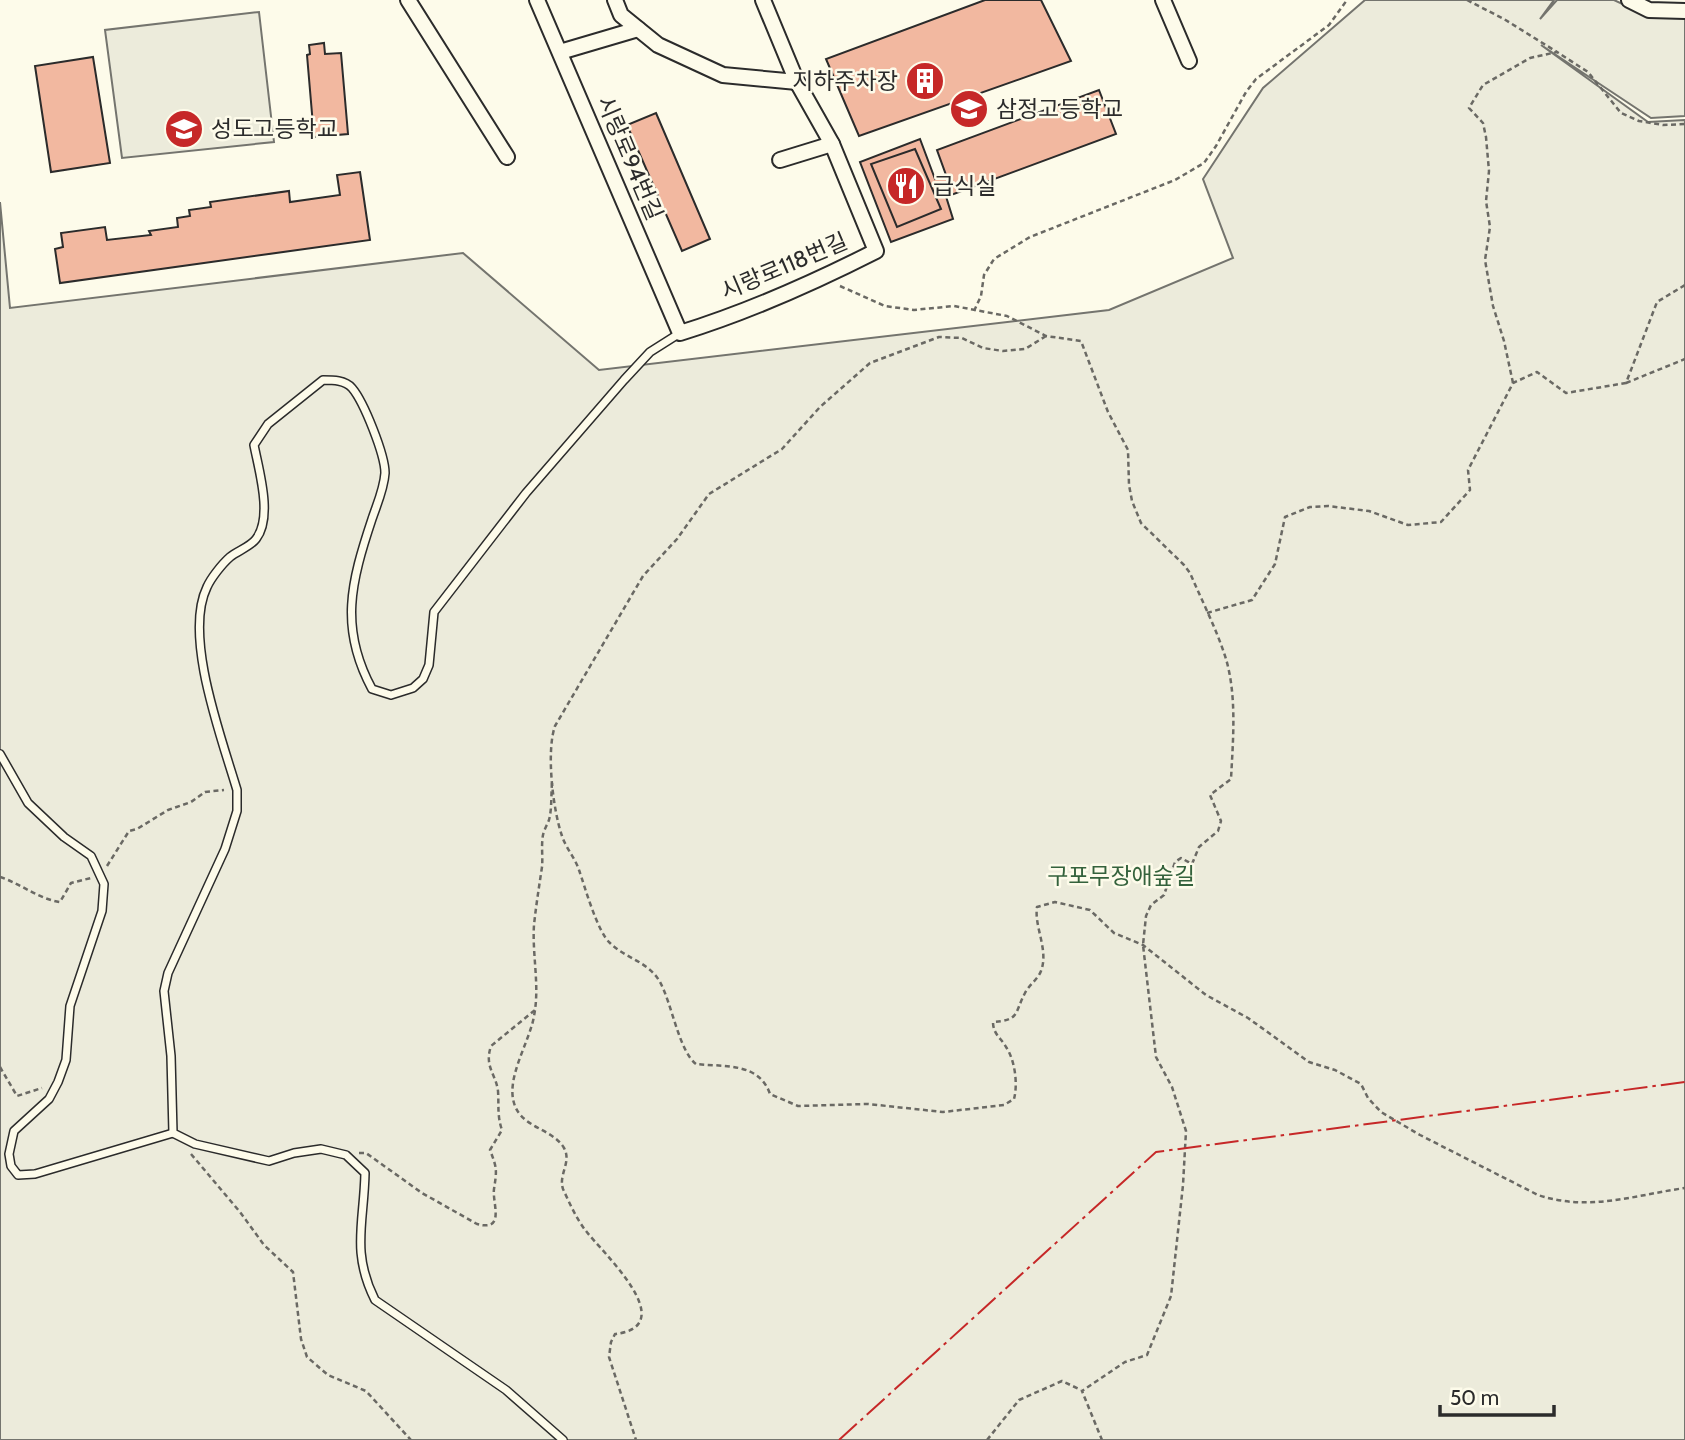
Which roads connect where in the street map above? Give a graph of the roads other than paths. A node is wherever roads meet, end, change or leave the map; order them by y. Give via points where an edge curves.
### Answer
1 (408, 0) edge
2 (537, 0) edge
3 (615, 0) edge
4 (763, 0) edge
5 (1163, 0) edge
6 (1629, 0) edge
7 (1685, 11) edge
8 (638, 29) junction
9 (560, 52) junction
10 (1189, 61) dead end
11 (797, 82) junction
12 (832, 144) junction
13 (507, 157) dead end
14 (780, 160) dead end
15 (680, 333) junction
16 (0, 754) edge
17 (173, 1133) junction
18 (563, 1440) edge

1 - 13 street
2 - 9 street, 시랑로94번길
3 - 8 street via 621,15
4 - 11 street, 시랑로118번길
5 - 10 street
6 - 7 street via 1649,10
8 - 9 street
8 - 11 street via 658,45 723,75
9 - 15 street, 시랑로94번길
11 - 12 street, 시랑로118번길
12 - 14 street
12 - 15 street, 시랑로118번길 via 876,251 826,277
15 - 17 lane via 650,352 526,493 434,611 429,665 423,679 391,695 372,689 352,639 355,570 385,472 368,416 352,388 340,381 323,380 268,424 254,445 264,521 256,540 229,558 206,587 200,618 201,657 237,800 225,849 164,991
16 - 17 lane via 28,803 91,856 104,884 102,911 70,1006 66,1060 49,1100 14,1131 10,1167 18,1175 35,1174
17 - 18 lane via 195,1144 269,1161 321,1149 346,1155 365,1173 361,1261 375,1300 506,1390

